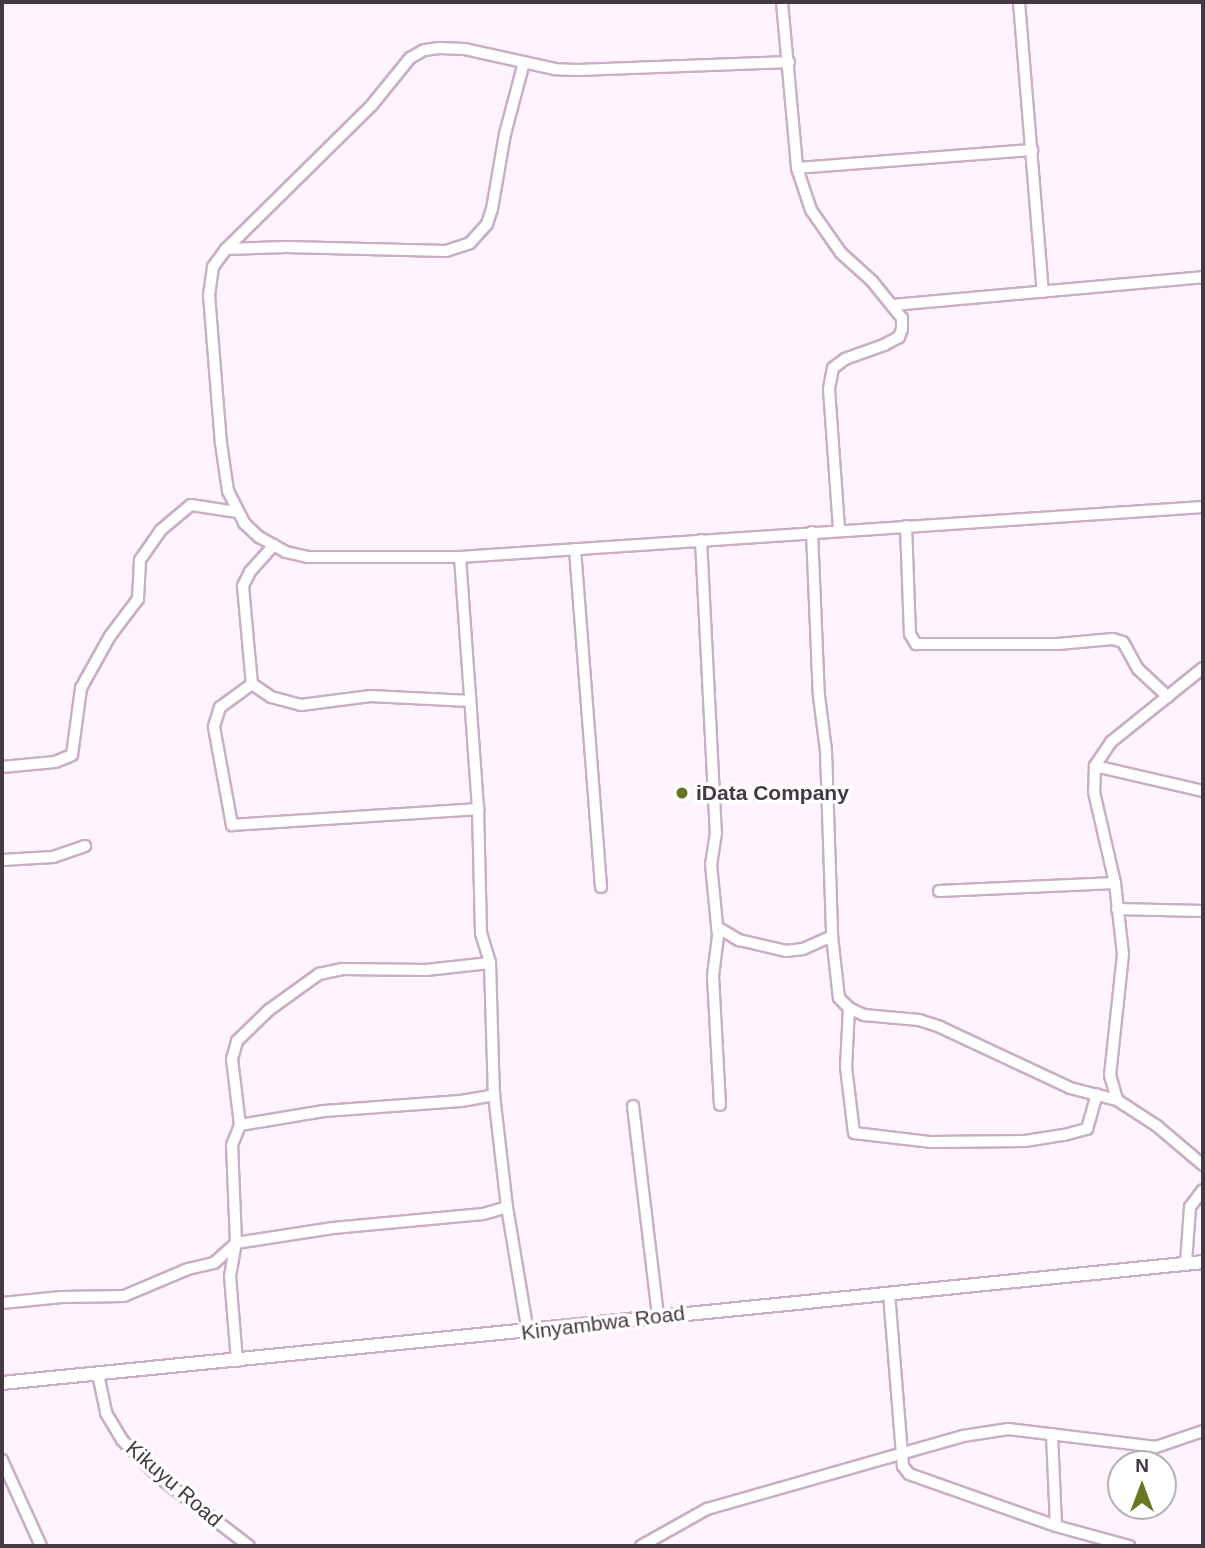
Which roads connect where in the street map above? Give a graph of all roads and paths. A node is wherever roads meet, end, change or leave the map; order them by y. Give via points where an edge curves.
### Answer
1 (782, 2) edge
2 (1019, 2) edge
3 (524, 62) junction
4 (789, 62) junction
5 (1032, 150) junction
6 (797, 168) junction
7 (226, 249) junction
8 (1203, 277) edge
9 (1043, 292) junction
10 (892, 305) junction
11 (1203, 507) edge
12 (237, 512) junction
13 (906, 526) junction
14 (839, 530) junction
15 (812, 532) junction
16 (701, 540) junction
17 (274, 545) junction
18 (575, 549) junction
19 (460, 556) junction
20 (1203, 668) edge
21 (252, 684) junction
22 (1168, 697) junction
23 (470, 701) junction
24 (1095, 766) junction
25 (2, 767) edge
26 (1203, 791) edge
27 (478, 809) junction
28 (85, 846) dead end
29 (2, 860) edge
30 (1115, 883) junction
31 (601, 887) dead end
32 (939, 891) dead end
33 (1117, 909) junction
34 (1203, 911) edge
35 (717, 927) junction
36 (832, 936) junction
37 (489, 963) junction
38 (849, 1008) junction
39 (1097, 1094) junction
40 (494, 1095) junction
41 (1117, 1100) junction
42 (720, 1105) dead end
43 (633, 1106) dead end
44 (240, 1125) junction
45 (1203, 1165) edge
46 (1203, 1190) edge
47 (507, 1208) junction
48 (236, 1243) junction
49 (1203, 1262) edge
50 (1186, 1263) junction
51 (889, 1293) junction
52 (2, 1303) edge
53 (658, 1316) junction
54 (528, 1332) junction
55 (237, 1361) junction
56 (98, 1374) junction
57 (2, 1383) edge
58 (1203, 1431) edge
59 (1052, 1434) junction
60 (902, 1452) junction
61 (2, 1460) edge
62 (1056, 1526) junction
63 (41, 1546) edge
64 (249, 1546) edge
65 (641, 1546) edge
66 (1129, 1546) edge

1 - 4 street
2 - 5 street
3 - 4 street via 578,70
3 - 7 street via 439,48 410,58 372,105
3 - 7 street via 492,209 487,224 470,243 446,251
4 - 6 street
5 - 6 street
5 - 9 street
6 - 10 street via 811,210 841,253
7 - 12 street via 213,267 209,295 220,443 228,491
8 - 9 street
9 - 10 street
10 - 14 street via 901,318 899,337 845,359 833,368 830,380
11 - 13 street
12 - 17 street via 259,537
12 - 25 street via 191,505 161,530 140,560 138,599 110,636 81,688 72,755 55,762
13 - 14 street
13 - 22 street via 910,634 916,644 1058,644 1114,639 1123,642 1138,669
14 - 15 street
15 - 16 street
15 - 36 street
16 - 18 street
16 - 35 street
17 - 19 street via 307,557
17 - 21 street via 243,586
18 - 19 street
18 - 31 street
19 - 23 street
20 - 22 street
21 - 23 street via 271,697 301,705 370,696
21 - 27 street via 220,707 214,727 232,825
22 - 24 street via 1111,742
23 - 27 street
24 - 26 street
24 - 30 street via 1094,792
27 - 37 street via 481,933
28 - 29 street via 53,857
30 - 32 street
30 - 33 street
33 - 34 street
33 - 41 street via 1123,954 1110,1074
35 - 36 street via 739,940 786,951
35 - 42 street via 713,976
36 - 38 street via 839,998
37 - 40 street
37 - 44 street via 318,974 237,1041 232,1059
38 - 39 street via 930,1024 1070,1088
38 - 39 street via 846,1068 854,1133 931,1142 1025,1141 1064,1135 1087,1129
39 - 41 street
40 - 44 street via 324,1111
40 - 47 street
41 - 45 street
43 - 53 street
44 - 48 street via 232,1145
46 - 50 street via 1190,1207
47 - 48 street
47 - 54 street
48 - 52 street via 214,1263 188,1269 133,1294
48 - 55 street via 230,1276
49 - 50 street, Kinyambwa Road
50 - 51 street, Kinyambwa Road
51 - 53 street, Kinyambwa Road
51 - 60 street
53 - 54 street, Kinyambwa Road
54 - 55 street, Kinyambwa Road
55 - 56 street, Kinyambwa Road
56 - 57 street, Kinyambwa Road
56 - 64 street, Kikuyu Road via 106,1413 122,1440 159,1477
58 - 59 street via 1156,1447
59 - 60 street via 1008,1429
59 - 62 street
60 - 62 street via 909,1474
60 - 65 street via 707,1509
61 - 63 street
62 - 66 street

